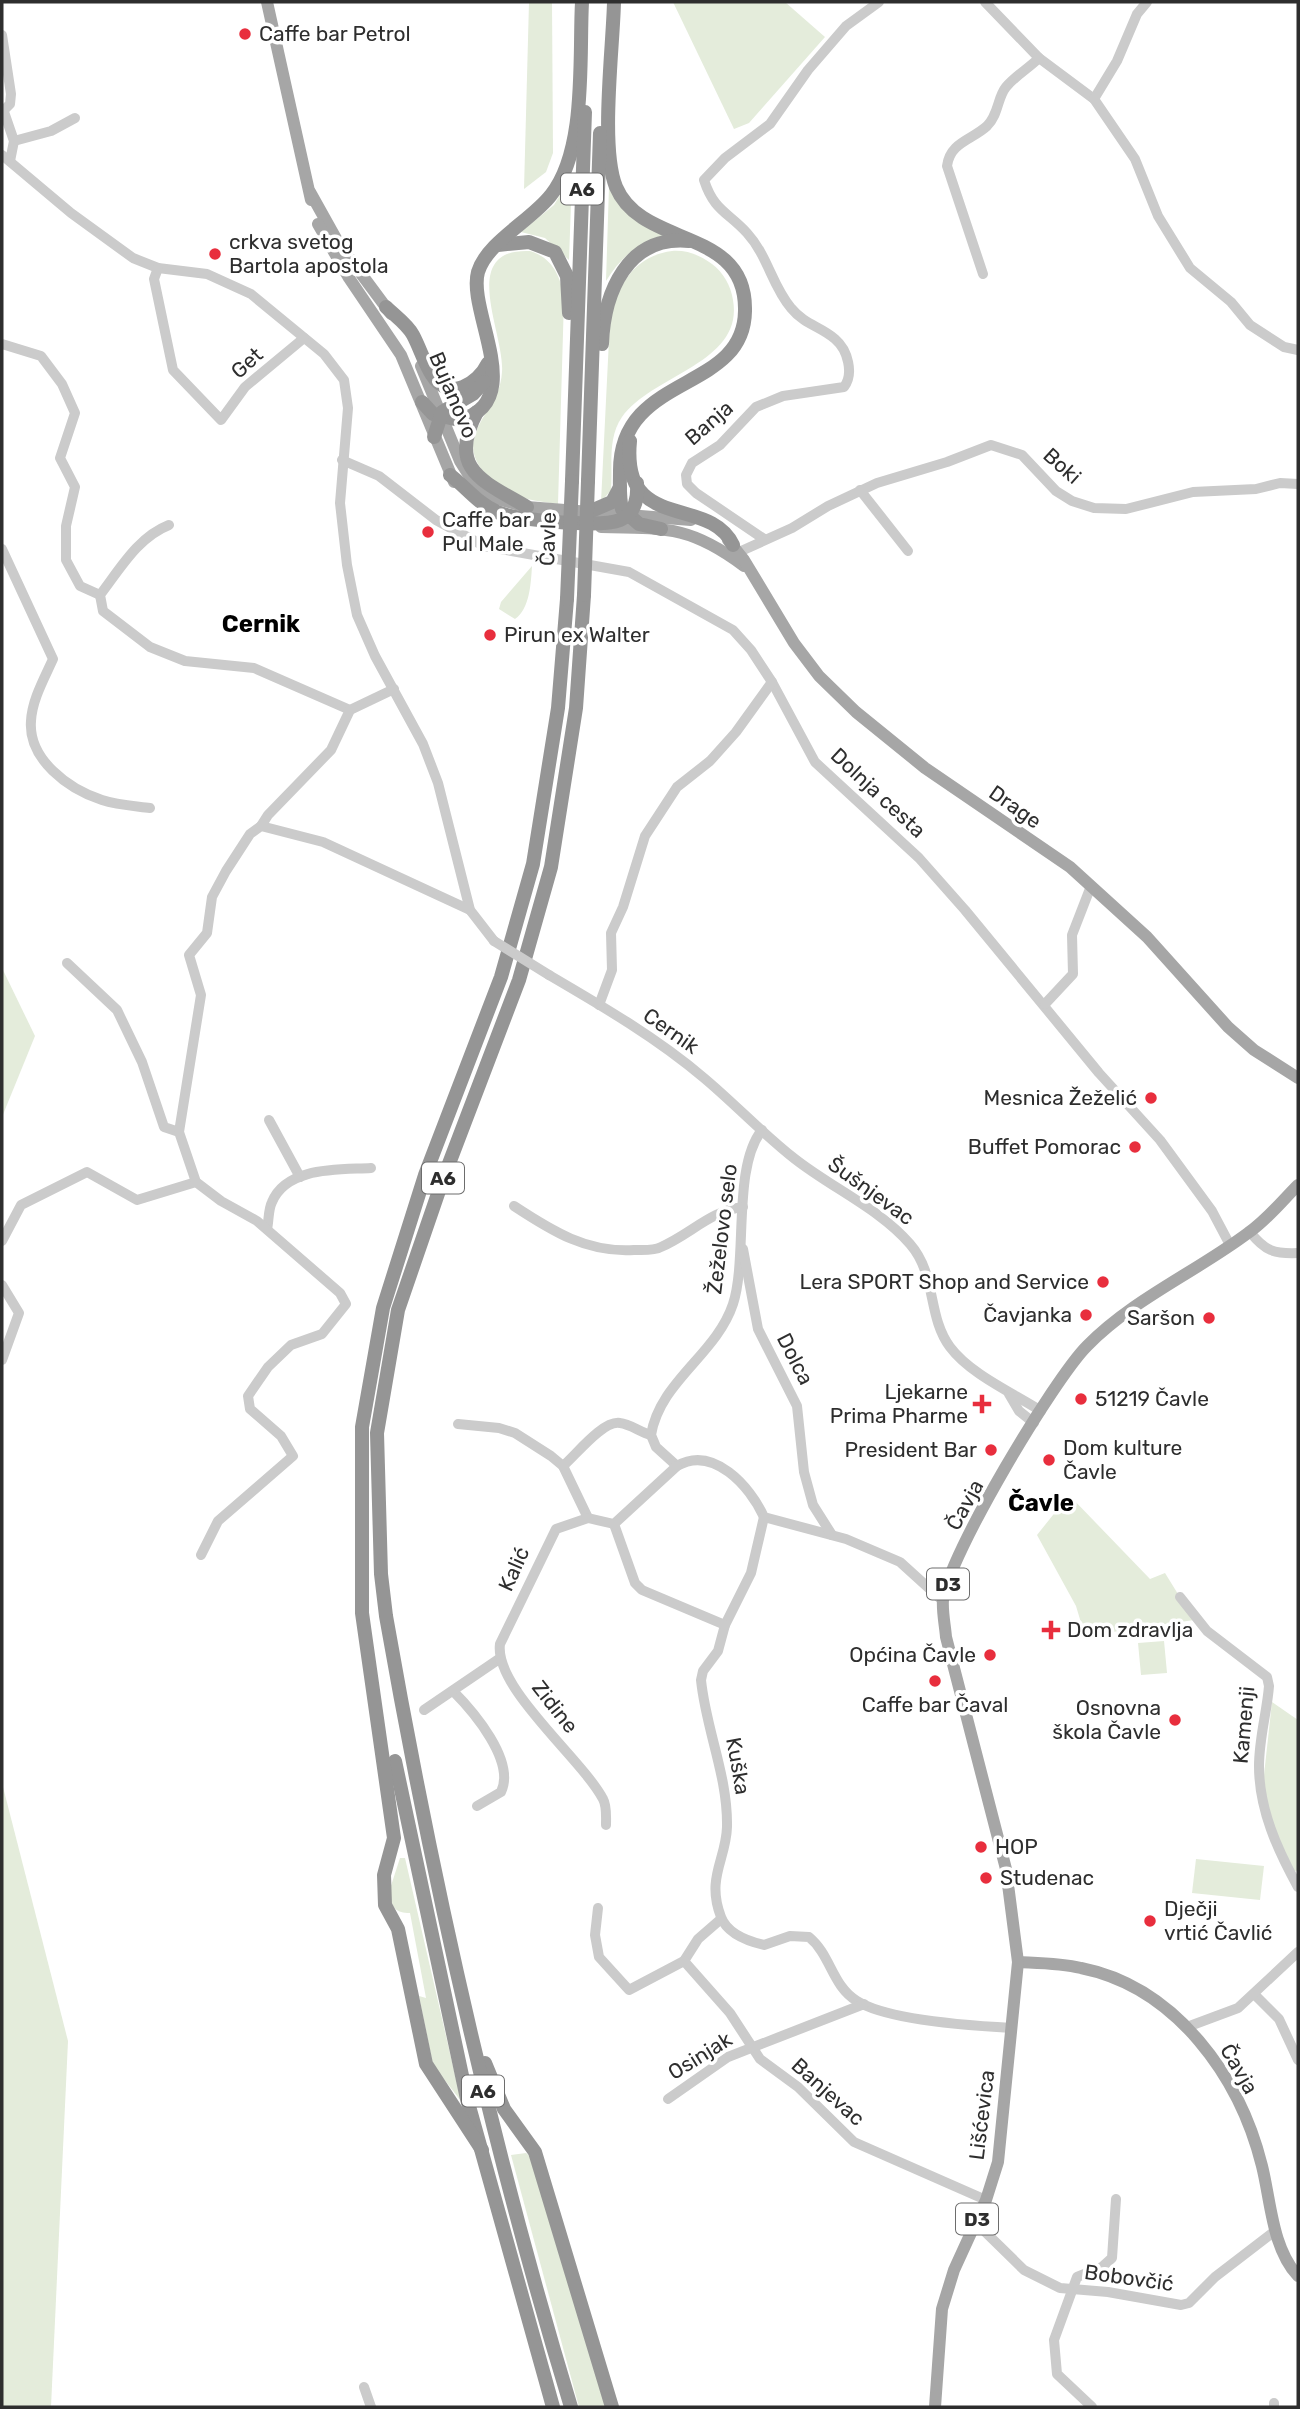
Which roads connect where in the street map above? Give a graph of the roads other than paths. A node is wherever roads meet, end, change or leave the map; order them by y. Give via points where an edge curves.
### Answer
1 (267, 2) edge
2 (582, 2) edge
3 (590, 2) edge
4 (605, 2) edge
5 (614, 2) edge
6 (879, 2) edge
7 (985, 2) edge
8 (1147, 2) edge
9 (2, 35) edge
10 (1039, 58) junction
11 (1094, 99) junction
12 (3, 112) edge
13 (75, 118) dead end
14 (14, 141) junction
15 (6, 158) edge
16 (310, 192) junction
17 (694, 242) junction
18 (498, 245) junction
19 (158, 268) junction
20 (983, 274) dead end
21 (386, 307) junction
22 (487, 333) junction
23 (304, 338) junction
24 (2, 344) edge
25 (1298, 350) edge
26 (488, 363) junction
27 (422, 402) junction
28 (478, 410) junction
29 (439, 416) junction
30 (634, 423) junction
31 (434, 437) junction
32 (342, 460) junction
33 (450, 475) junction
34 (568, 480) junction
35 (592, 481) junction
36 (620, 482) junction
37 (637, 483) junction
38 (1298, 484) edge
39 (860, 490) junction
40 (527, 507) junction
41 (591, 511) junction
42 (627, 514) junction
43 (169, 525) dead end
44 (594, 527) joint
45 (661, 529) junction
46 (764, 539) junction
47 (2, 549) edge
48 (736, 549) junction
49 (908, 551) dead end
50 (750, 571) junction
51 (100, 595) junction
52 (772, 682) junction
53 (394, 689) junction
54 (350, 710) junction
55 (150, 808) dead end
56 (261, 826) junction
57 (1091, 886) junction
58 (470, 910) junction
59 (67, 963) dead end
60 (1045, 1004) junction
61 (599, 1005) junction
62 (1275, 1062) junction
63 (1298, 1070) edge
64 (1298, 1078) edge
65 (270, 1120) dead end
66 (762, 1130) junction
67 (178, 1132) junction
68 (371, 1168) dead end
69 (300, 1177) junction
70 (196, 1182) junction
71 (1298, 1185) edge
72 (514, 1206) dead end
73 (743, 1207) junction
74 (267, 1230) junction
75 (1250, 1232) junction
76 (741, 1237) junction
77 (2, 1241) edge
78 (1230, 1245) junction
79 (1298, 1253) edge
80 (2, 1285) edge
81 (2, 1360) edge
82 (1037, 1417) junction
83 (458, 1423) dead end
84 (651, 1435) junction
85 (563, 1466) junction
86 (677, 1466) junction
87 (764, 1517) junction
88 (588, 1518) junction
89 (614, 1524) junction
90 (832, 1535) junction
91 (201, 1555) dead end
92 (364, 1566) junction
93 (1180, 1597) dead end
94 (943, 1601) junction
95 (724, 1625) junction
96 (499, 1659) junction
97 (453, 1691) junction
98 (424, 1710) dead end
99 (415, 1770) junction
100 (477, 1807) dead end
101 (606, 1825) dead end
102 (1298, 1887) edge
103 (598, 1908) dead end
104 (721, 1919) junction
105 (1298, 1952) edge
106 (684, 1961) junction
107 (1018, 1962) junction
108 (1254, 1994) junction
109 (864, 2004) junction
110 (1187, 2027) junction
111 (1012, 2028) junction
112 (752, 2047) junction
113 (1298, 2060) edge
114 (668, 2099) dead end
115 (482, 2150) junction
116 (1116, 2199) dead end
117 (986, 2200) junction
118 (975, 2222) junction
119 (1275, 2231) junction
120 (1298, 2276) edge
121 (1071, 2290) junction
122 (364, 2387) dead end
123 (371, 2407) edge
124 (553, 2407) edge
125 (571, 2407) edge
126 (612, 2407) edge
127 (935, 2407) edge
128 (1092, 2407) edge

1 - 16 main road, Bujanovo
2 - 18 highway via 576,118 564,173 546,201
3 - 34 highway, A6
4 - 35 highway, A6
5 - 17 highway via 609,139 615,184 638,212
6 - 46 street, Banja via 846,26 808,69 770,124 704,180 714,204 747,233 769,264 779,293 806,324 836,339 850,370 849,380 835,391 783,396 756,407 720,445 692,463 687,484
7 - 10 street
8 - 11 street
9 - 12 street via 11,80 10,104
10 - 11 street
10 - 20 street via 1003,89 998,111 986,127 953,148 948,157 950,177
11 - 25 street via 1135,159 1158,216 1190,268 1231,302 1250,325
12 - 14 street
13 - 14 street via 51,131
14 - 15 street
15 - 19 street via 123,251
16 - 21 main road, Bujanovo via 338,244
16 - 27 main road, Bujanovo via 319,228 396,348
17 - 30 highway via 716,251 736,273 745,300 742,330 730,352 715,366 661,396 643,409
17 - 35 highway via 667,242 642,251 625,267 610,294 602,338
18 - 22 highway via 477,275
18 - 34 highway via 529,242 548,247 567,276
19 - 23 street via 207,274 237,287
19 - 23 street, Get via 154,279 173,370 220,420 246,387
21 - 26 highway via 412,334 431,374 441,384 471,385
21 - 29 main road, Bujanovo via 415,354
22 - 26 highway
22 - 28 highway via 494,376
23 - 32 street via 344,380 348,408
24 - 51 street via 41,356 62,384 75,413 60,458 75,487 66,526 65,561 80,586
26 - 29 highway via 477,391
27 - 29 highway
27 - 31 main road, Bujanovo
28 - 29 highway via 459,420
28 - 40 highway via 467,443 472,469 495,491
29 - 31 highway
29 - 40 main road, Bujanovo via 472,481 503,502
30 - 36 highway via 623,444
30 - 37 highway via 629,450
31 - 33 main road, Bujanovo
32 - 52 street, Dolnja cesta via 379,476 436,520 484,546 603,565 656,585 733,630
32 - 53 street via 340,503 352,593 365,636
33 - 42 highway via 481,503 512,517 608,522
33 - 44 main road, Bujanovo via 471,503 495,517 538,525
34 - 92 highway, Čavle / A6, bridge via 567,598 553,746 533,864 517,928 476,1049 425,1175 383,1308 362,1427
35 - 99 highway, Čavle / A6, bridge via 576,708 551,867 514,993 398,1310 377,1433 381,1574
36 - 41 highway via 612,502
36 - 42 highway via 621,506
37 - 42 highway via 636,503
37 - 48 highway via 656,505 710,522 726,533
38 - 39 street, Boki via 1193,492 1126,509 1094,508 1056,491 1022,455 992,445
39 - 46 street, Boki
39 - 49 street
40 - 41 main road, Bujanovo
41 - 42 main road, Bujanovo
42 - 45 highway via 639,524
42 - 48 main road, Drage via 691,520 711,528
43 - 51 street via 154,531 136,549
44 - 45 main road, Drage
45 - 50 main road, Drage via 700,537
46 - 48 street, Boki
47 - 55 street via 53,659 31,721 34,749 58,776 101,800
48 - 50 main road, Drage
50 - 57 main road, Drage via 794,643 856,712 925,768
51 - 54 street via 103,611 150,647 185,661 254,668
52 - 60 street, Dolnja cesta via 815,762 922,861
52 - 61 street via 736,732 677,788 645,836 611,933 612,970
53 - 54 street
53 - 58 street via 438,783
54 - 56 street via 331,750
56 - 58 street via 323,842
56 - 67 street via 250,834 226,871 212,897 208,933 189,955 201,995
57 - 60 street via 1072,935 1073,974
57 - 62 main road, Drage via 1147,937 1228,1027
58 - 61 street, Cernik, bridge via 494,941
59 - 67 street via 117,1010 142,1062 164,1128
60 - 78 street, Dolnja cesta via 1160,1140 1212,1211
61 - 66 street, Cernik via 703,1077
62 - 63 main road, Drage
62 - 64 main road, Drage
65 - 69 street
66 - 73 street, Žeželovo selo via 752,1148
66 - 82 street, Šušnjevac via 910,1243 923,1262 950,1348 1008,1393 1019,1411
67 - 70 street
68 - 69 street via 324,1170
69 - 74 street via 283,1187 272,1202
70 - 74 street
70 - 77 street via 137,1200 87,1172 21,1206
71 - 75 main road, Čavja / D3
72 - 73 street via 554,1233 590,1247 625,1251 659,1249 722,1210
73 - 76 street, Žeželovo selo
74 - 91 street via 341,1293 346,1304 322,1334 291,1345 248,1396 250,1409 281,1436 293,1456 218,1521
75 - 78 main road, Čavja / D3
75 - 79 street via 1264,1249
76 - 84 street, Žeželovo selo via 736,1289 728,1315 668,1391
76 - 90 street, Dolca via 758,1329 797,1406 804,1472 813,1505
78 - 82 main road, Čavja / D3 via 1157,1291 1087,1345
80 - 81 street via 19,1313
82 - 94 main road, Čavja / D3 via 978,1519 951,1573
83 - 85 street via 514,1433
84 - 85 street via 614,1422 603,1426
84 - 86 street via 656,1447
85 - 88 street
86 - 87 street via 696,1460 734,1473
86 - 89 street
87 - 90 street
87 - 95 street, Kuška via 751,1573
88 - 89 street
88 - 96 street, Kalić via 556,1529 500,1644
89 - 95 street via 635,1583 642,1590
90 - 94 street via 900,1562
92 - 115 highway, A6 via 396,1770
92 - 115 highway via 365,1642 382,1732 394,1838 384,1875 385,1905 398,1929 426,2064
93 - 102 street, Kamenji via 1207,1631 1267,1677 1260,1789 1272,1837
94 - 107 main road, Čavja / D3 via 949,1648 1006,1868
95 - 104 street, Kuška via 718,1651 701,1680 725,1793 727,1830 716,1880
96 - 97 street
96 - 101 street, Zidine via 511,1682 604,1800
97 - 98 street
97 - 100 street via 488,1732 503,1774 501,1792
99 - 125 highway, A6 via 493,2130
99 - 126 highway via 430,1812 484,2060 498,2099 535,2152
103 - 106 street via 595,1936 599,1957 625,1989 635,1989
104 - 106 street via 698,1939
104 - 109 street via 729,1930 764,1945 790,1936 809,1937 826,1955 836,1981
105 - 108 street, Čavja
106 - 112 street, Banjevac via 730,2012
107 - 110 main road, Čavja via 1082,1968 1109,1976 1161,2003
107 - 111 main road, Čavja / D3
108 - 110 street, Čavja via 1238,2008
108 - 113 street via 1279,2019
109 - 111 street via 956,2025
109 - 112 street, Osinjak
110 - 119 main road, Čavja via 1226,2079 1252,2134
111 - 117 main road, Lišćevica / D3 via 998,2162
112 - 114 street, Osinjak via 729,2057
112 - 117 street, Banjevac via 854,2142
115 - 124 highway, A6
116 - 121 street via 1110,2262 1077,2277
117 - 118 main road, Lišćevica / D3
118 - 121 street, Bobovčić via 1024,2270
118 - 127 main road, Lišćevica / D3 via 942,2309
119 - 120 main road, Čavja
119 - 121 street, Bobovčić via 1189,2303
121 - 128 street via 1054,2340 1057,2374
122 - 123 street

